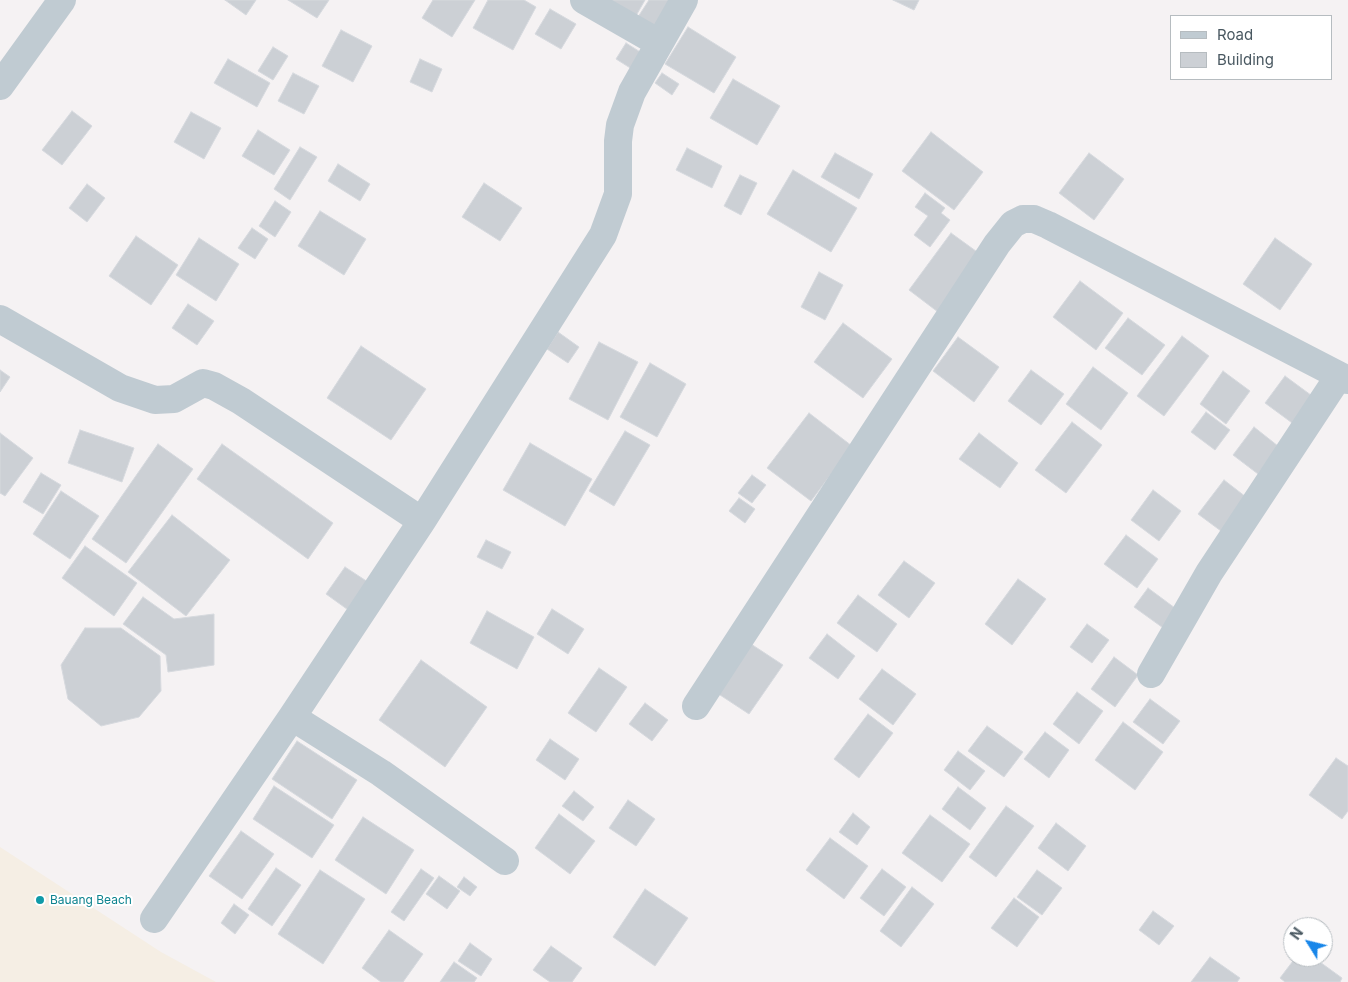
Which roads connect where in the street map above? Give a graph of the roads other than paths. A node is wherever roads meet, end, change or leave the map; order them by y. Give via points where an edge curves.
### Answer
1 (62, 0) edge
2 (584, 0) edge
3 (684, 0) edge
4 (660, 43) junction
5 (0, 86) edge
6 (0, 319) edge
7 (1343, 378) edge
8 (422, 521) junction
9 (1151, 674) dead end
10 (696, 706) dead end
11 (292, 717) junction
12 (505, 861) dead end
13 (154, 918) dead end

1 - 5 street
2 - 4 street
3 - 4 street
4 - 8 street via 632,92 620,125 618,194 603,235
6 - 8 street via 120,388 155,400 174,399 202,383 214,386 241,400
7 - 9 street via 1209,573
7 - 10 street via 1048,225 1023,219 1013,224
8 - 11 street
11 - 12 street via 381,773
11 - 13 street

